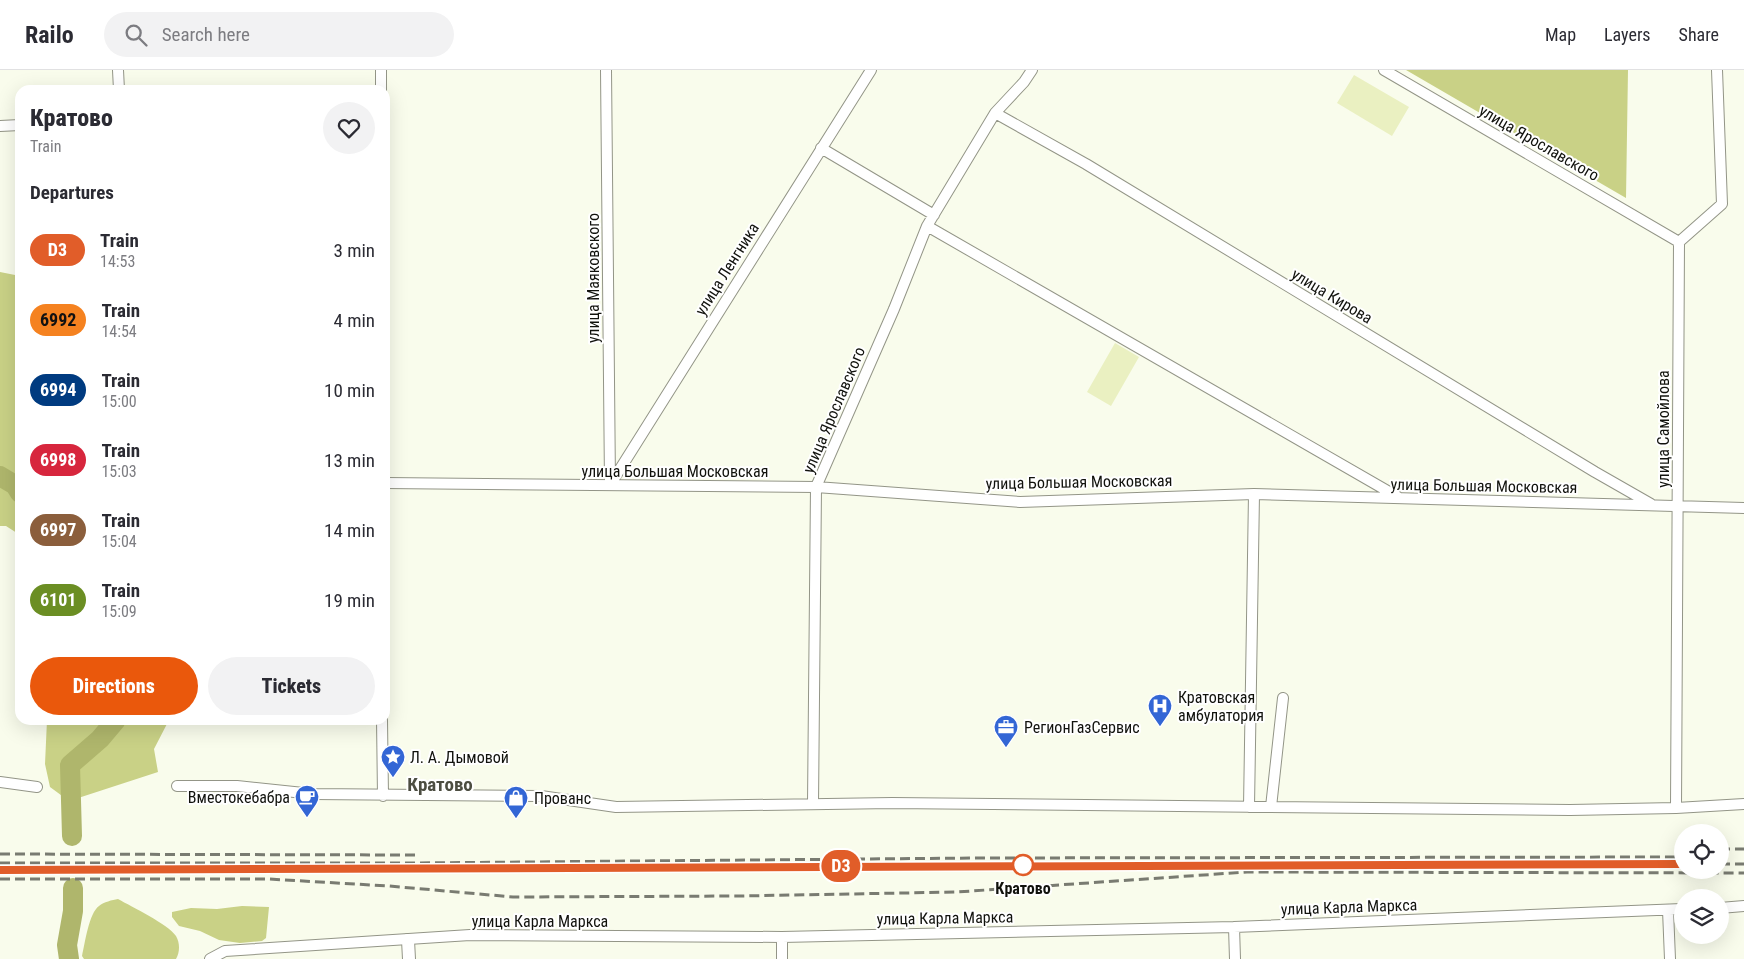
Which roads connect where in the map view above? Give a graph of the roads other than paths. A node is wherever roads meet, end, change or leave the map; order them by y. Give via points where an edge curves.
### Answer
1 (118, 70) edge
2 (381, 70) edge
3 (606, 70) edge
4 (871, 70) edge
5 (1032, 70) edge
6 (1384, 70) edge
7 (1717, 70) edge
8 (119, 85) edge
9 (381, 85) edge
10 (995, 113) junction
11 (15, 125) edge
12 (0, 126) edge
13 (821, 148) junction
14 (934, 215) junction
15 (927, 226) junction
16 (1679, 242) junction
17 (390, 483) edge
18 (610, 485) junction
19 (816, 487) junction
20 (1254, 494) junction
21 (1401, 499) junction
22 (1654, 505) junction
23 (1677, 506) junction
24 (1744, 508) edge
25 (1283, 698) dead end
26 (382, 725) edge
27 (0, 782) edge
28 (177, 786) dead end
29 (38, 787) dead end
30 (383, 796) junction
31 (813, 804) junction
32 (1744, 804) edge
33 (1249, 807) junction
34 (1271, 807) junction
35 (1676, 808) junction
36 (1744, 906) edge
37 (1729, 907) edge
38 (1668, 910) junction
39 (1674, 910) edge
40 (1234, 926) junction
41 (782, 937) junction
42 (408, 940) junction
43 (210, 959) edge
44 (409, 959) edge
45 (782, 959) edge
46 (1235, 959) edge
47 (1670, 959) edge

1 - 8 street
2 - 9 street
3 - 18 street, улица Маяковского
4 - 13 street, улица Ленгника
5 - 10 street, улица Ярославского
6 - 16 street, улица Ярославского
7 - 16 street via 1722,204
10 - 14 street, улица Ярославского
10 - 22 street, улица Кирова via 1086,164
11 - 12 street
13 - 14 street
13 - 18 street, улица Ленгника
14 - 15 street, улица Ярославского
15 - 19 street, улица Ярославского
15 - 21 street
16 - 23 street, улица Самойлова
17 - 18 street, улица Большая Московская
18 - 19 street, улица Большая Московская
19 - 20 street, улица Большая Московская via 1020,502
19 - 31 street, улица Ярославского
20 - 21 street, улица Большая Московская
20 - 33 street
21 - 22 street, улица Большая Московская
22 - 23 street, улица Большая Московская
23 - 24 street, улица Большая Московская
23 - 35 street, улица Самойлова
25 - 34 street
26 - 30 street
27 - 29 street
28 - 30 street via 237,786 313,794
30 - 31 street via 541,796 616,807
31 - 33 street
32 - 35 street
33 - 34 street
34 - 35 street
36 - 37 street
38 - 39 street, улица Карла Маркса
38 - 40 street, улица Карла Маркса
38 - 47 street
40 - 41 street, улица Карла Маркса
40 - 46 street
41 - 42 street, улица Карла Маркса via 470,935
41 - 45 street
42 - 43 street, улица Карла Маркса via 226,951
42 - 44 street

